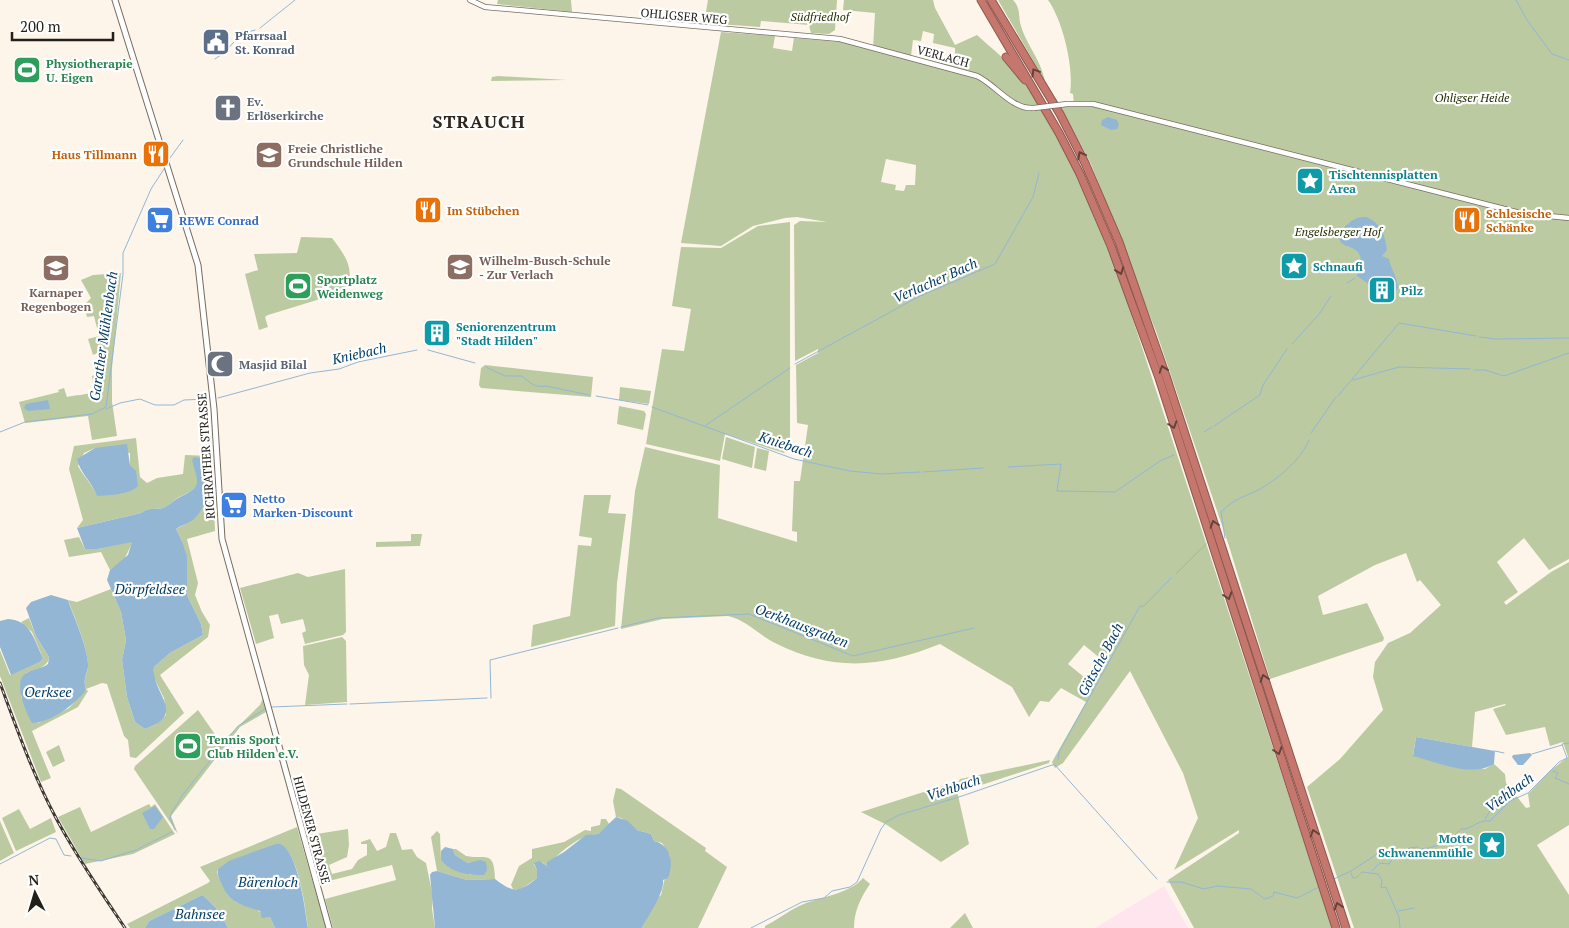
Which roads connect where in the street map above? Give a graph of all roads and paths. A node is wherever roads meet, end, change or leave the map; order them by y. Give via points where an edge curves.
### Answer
1 (115, 0) edge
2 (470, 0) edge
3 (982, 0) edge
4 (991, 0) edge
5 (838, 39) joint
6 (1006, 57) dead end
7 (1051, 92) dead end
8 (1042, 101) junction
9 (1060, 114) junction
10 (1569, 218) edge
11 (268, 708) joint
12 (329, 928) edge
13 (1336, 928) edge
14 (1346, 928) edge

1 - 11 main road, RICHRATHER STRASSE via 198,265 214,405 222,539
2 - 5 street, OHLIGSER WEG via 485,7
3 - 8 highway
9 -> 4 highway
5 - 10 street, VERLACH, bridge via 976,76 1020,106 1093,104 1525,214
6 - 8 highway
7 - 9 highway
8 -> 13 highway via 1080,174 1111,246 1159,378
14 -> 9 highway via 1166,376 1119,242
11 - 12 main road, HILDENER STRASSE

